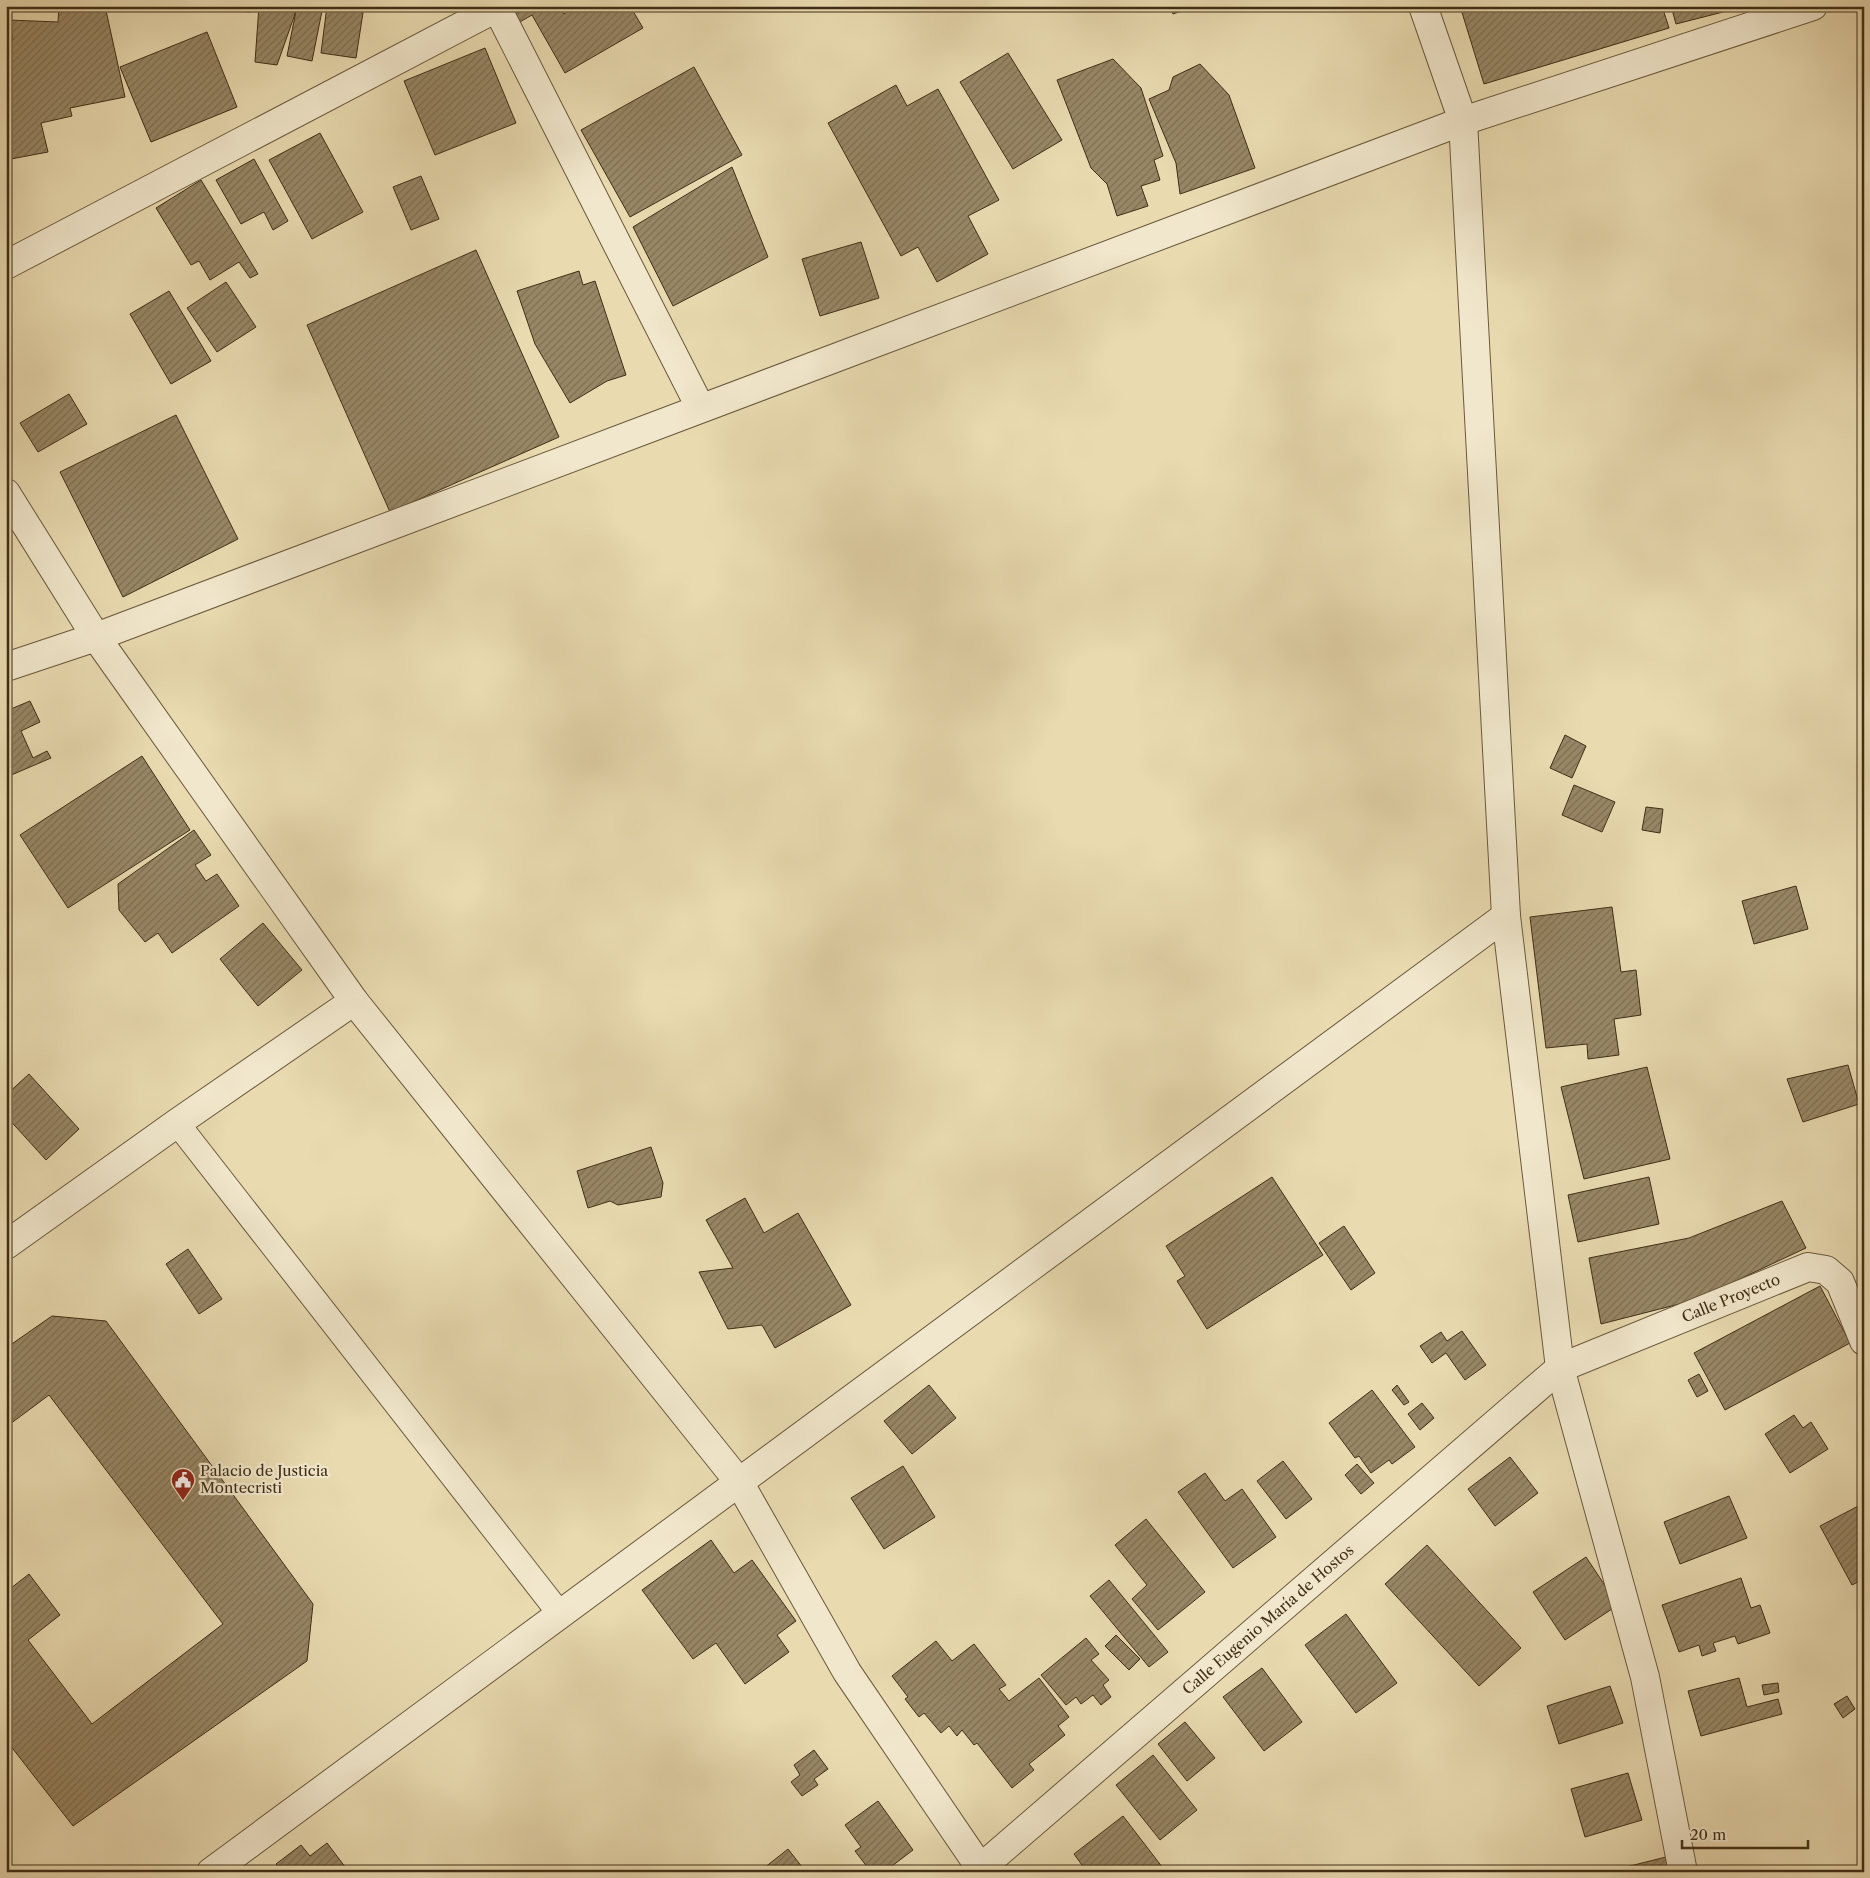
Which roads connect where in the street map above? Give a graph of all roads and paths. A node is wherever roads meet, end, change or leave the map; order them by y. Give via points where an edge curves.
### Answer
1 (1423, 6) edge
2 (1813, 6) edge
3 (498, 7) edge
4 (1463, 121) junction
5 (6, 265) edge
6 (700, 407) junction
7 (6, 493) edge
8 (96, 637) junction
9 (6, 667) edge
10 (1506, 916) junction
11 (354, 1001) junction
12 (177, 1123) junction
13 (6, 1244) edge
14 (1864, 1341) edge
15 (1560, 1368) junction
16 (739, 1482) junction
17 (560, 1614) junction
18 (979, 1871) edge
19 (211, 1872) edge
20 (1683, 1872) edge

1 - 4 street
2 - 4 street
3 - 5 street
3 - 6 street
4 - 6 street
4 - 10 street
6 - 8 street
7 - 8 street
8 - 9 street
8 - 11 street
10 - 15 street
10 - 16 street
11 - 12 street
11 - 16 street
12 - 13 street
12 - 17 lane
14 - 15 street, Calle Proyecto via 1840,1282 1826,1270 1808,1267
15 - 18 street, Calle Eugenio María de Hostos
15 - 20 street via 1645,1676
16 - 17 street
16 - 18 street via 847,1672
17 - 19 street

